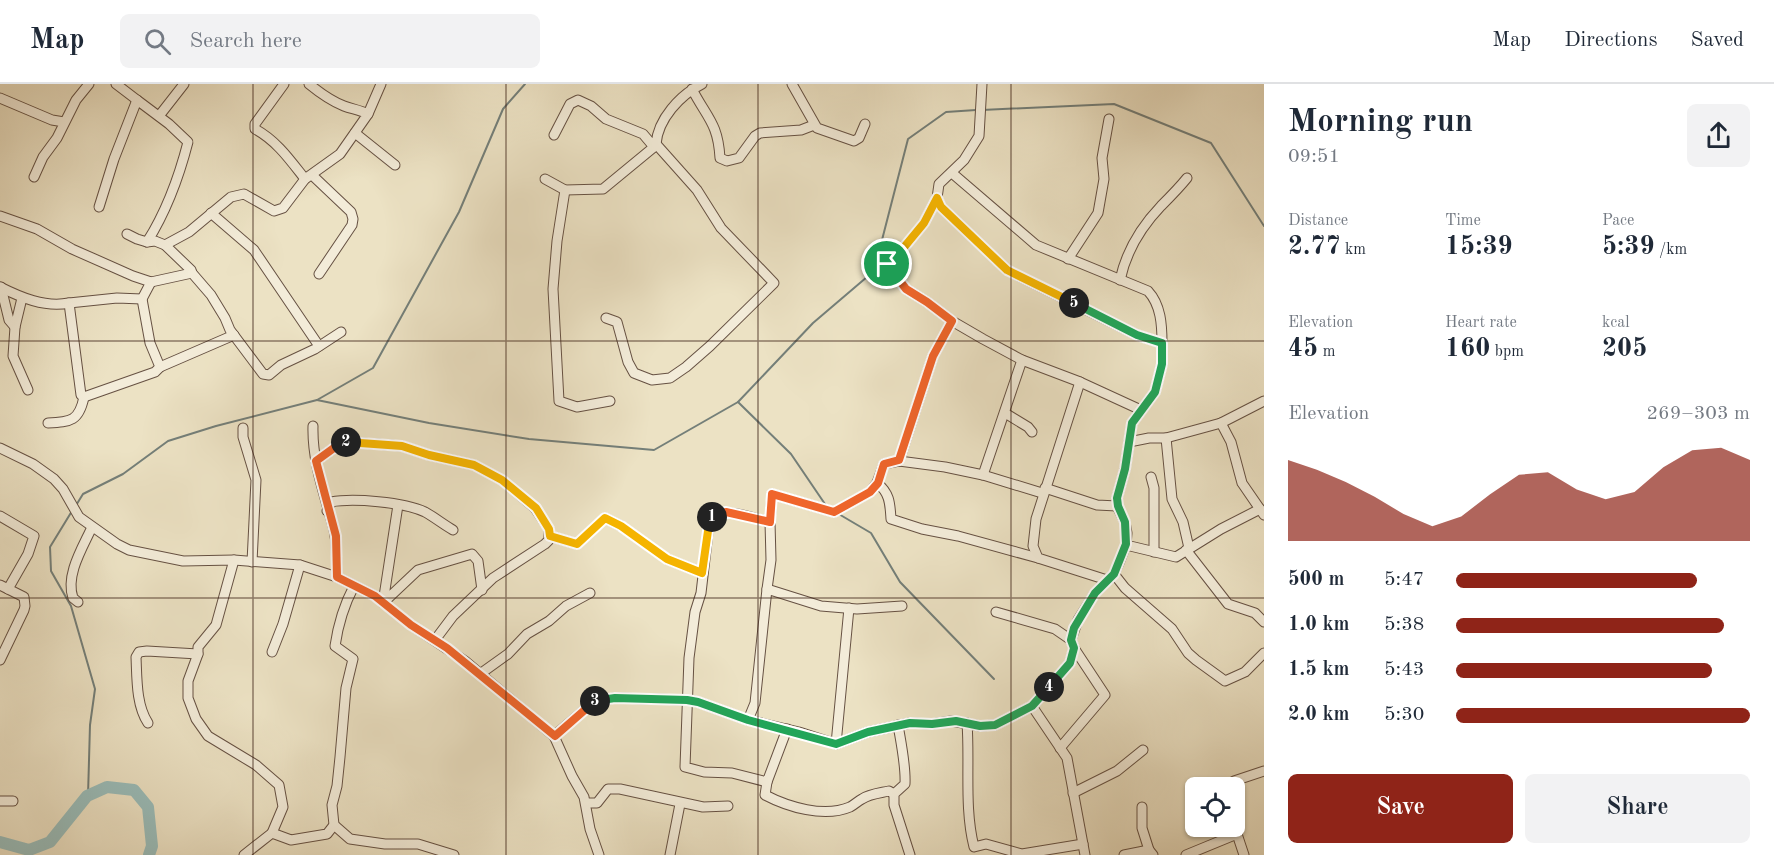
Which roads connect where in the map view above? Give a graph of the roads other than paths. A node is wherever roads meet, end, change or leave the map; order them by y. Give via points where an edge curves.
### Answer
1 (89, 84) edge
2 (116, 84) edge
3 (184, 84) edge
4 (284, 84) edge
5 (309, 84) edge
6 (381, 84) edge
7 (702, 84) edge
8 (792, 84) edge
9 (982, 84) edge
10 (692, 89) junction
11 (0, 98) edge
12 (137, 100) junction
13 (368, 114) junction
14 (159, 116) junction
15 (1108, 119) dead end
16 (64, 122) junction
17 (865, 124) dead end
18 (814, 125) junction
19 (355, 133) junction
20 (554, 135) dead end
21 (655, 146) junction
22 (394, 165) dead end
23 (952, 172) junction
24 (34, 177) dead end
25 (309, 177) junction
26 (1187, 178) dead end
27 (545, 179) dead end
28 (565, 190) junction
29 (937, 198) junction
30 (99, 207) dead end
31 (211, 213) junction
32 (0, 216) edge
33 (127, 234) dead end
34 (147, 242) junction
35 (165, 245) junction
36 (1068, 259) junction
37 (192, 273) junction
38 (319, 274) dead end
39 (1120, 280) junction
40 (151, 282) junction
41 (0, 287) edge
42 (22, 298) junction
43 (142, 299) junction
44 (69, 303) junction
45 (606, 318) dead end
46 (952, 321) junction
47 (15, 327) junction
48 (341, 332) dead end
49 (234, 335) junction
50 (1162, 343) junction
51 (319, 346) junction
52 (1022, 360) junction
53 (160, 367) junction
54 (1080, 382) junction
55 (28, 390) dead end
56 (84, 397) junction
57 (610, 401) dead end
58 (1264, 401) edge
59 (1141, 410) junction
60 (1005, 413) junction
61 (48, 423) dead end
62 (1221, 423) junction
63 (313, 426) dead end
64 (243, 428) dead end
65 (1032, 432) dead end
66 (1166, 438) junction
67 (1129, 442) junction
68 (0, 448) edge
69 (899, 460) junction
70 (316, 461) junction
71 (983, 475) junction
72 (1151, 477) dead end
73 (878, 483) junction
74 (1044, 490) junction
75 (398, 505) junction
76 (1118, 506) junction
77 (1262, 509) edge
78 (327, 511) junction
79 (0, 516) edge
80 (770, 522) junction
81 (92, 527) junction
82 (453, 530) dead end
83 (550, 536) junction
84 (1126, 544) junction
85 (1187, 549) junction
86 (1154, 552) junction
87 (1038, 558) junction
88 (234, 560) junction
89 (252, 562) junction
90 (300, 565) junction
91 (702, 573) junction
92 (337, 577) junction
93 (1111, 577) junction
94 (354, 586) junction
95 (4, 587) edge
96 (767, 589) junction
97 (483, 590) junction
98 (590, 593) dead end
99 (78, 602) dead end
100 (383, 603) junction
101 (902, 606) dead end
102 (849, 608) junction
103 (996, 612) dead end
104 (1264, 622) edge
105 (435, 640) junction
106 (1072, 644) junction
107 (272, 652) dead end
108 (1264, 653) edge
109 (198, 654) junction
110 (0, 660) edge
111 (480, 674) junction
112 (687, 700) junction
113 (1032, 706) junction
114 (748, 720) junction
115 (148, 723) dead end
116 (967, 723) junction
117 (898, 725) junction
118 (787, 729) junction
119 (555, 736) junction
120 (836, 744) junction
121 (1060, 748) junction
122 (1143, 750) dead end
123 (1264, 771) edge
124 (1245, 777) edge
125 (767, 783) junction
126 (1073, 793) junction
127 (894, 794) junction
128 (0, 801) edge
129 (13, 801) dead end
130 (586, 803) junction
131 (680, 804) junction
132 (728, 806) dead end
133 (1142, 807) dead end
134 (334, 825) junction
135 (272, 833) junction
136 (1221, 837) edge
137 (1238, 837) edge
138 (1083, 844) junction
139 (974, 851) edge
140 (1151, 852) edge
141 (244, 855) edge
142 (454, 855) edge
143 (599, 855) edge
144 (670, 855) edge
145 (910, 855) edge
146 (1085, 855) edge
147 (1124, 855) edge
148 (1186, 855) edge
149 (1244, 855) edge

1 - 16 street
2 - 12 street
3 - 14 street
4 - 25 street via 255,129 269,137
5 - 13 street via 338,103
6 - 13 street
7 - 10 street
8 - 18 street
9 - 23 street via 979,136
10 - 18 street via 712,121 719,139 720,158 727,161 739,158 760,133 801,130
10 - 21 street via 674,105 657,134
11 - 16 street
12 - 14 street
12 - 30 street
13 - 19 street
14 - 34 street via 188,142 165,208
15 - 36 street via 1098,213
16 - 24 street
17 - 18 street via 855,141
19 - 22 street
19 - 25 street via 340,154
20 - 21 street via 570,104 578,100 606,119 643,135
21 - 28 street via 603,189
21 - 45 street via 697,190 721,228 774,283 710,346 670,378 652,380 634,373 617,322
23 - 29 street via 939,184
23 - 36 street via 1036,245
25 - 31 street via 283,208 274,211 244,194 231,197
25 - 38 street via 351,212 353,219
26 - 39 street via 1133,243
27 - 28 street
28 - 57 street via 553,289 560,401 577,407
29 - 46 street via 924,223 887,264 906,289
29 - 50 street via 941,207 1007,270 1137,335
31 - 35 street via 189,232
31 - 51 street via 254,250
32 - 40 street
33 - 34 street
34 - 35 street
35 - 37 street
36 - 39 street
37 - 40 street
37 - 49 street via 211,294
39 - 50 street via 1148,291 1156,300
40 - 43 street
41 - 42 street
41 - 47 street via 9,320
42 - 44 street
42 - 47 street
43 - 44 street
43 - 53 street via 150,343
44 - 56 street
46 - 52 street
46 - 69 street via 933,356
47 - 55 street via 13,356
48 - 51 street
49 - 51 street via 266,375
49 - 53 street
50 - 59 street via 1155,392
52 - 54 street
52 - 60 street
53 - 56 street
54 - 59 street
54 - 74 street
56 - 61 street via 81,411 75,417
58 - 62 street
59 - 67 street via 1132,423
60 - 65 street
60 - 71 street
62 - 66 street
62 - 77 street via 1231,442 1242,483
63 - 70 street
64 - 89 street via 256,480
66 - 67 street
66 - 85 street via 1172,499 1183,522
67 - 76 street
68 - 81 street via 54,479 79,517
69 - 71 street
69 - 73 street via 884,464
70 - 78 street
70 - 83 street via 348,442 402,446 474,465 502,480 536,508
71 - 74 street
72 - 86 street
73 - 80 street via 870,492 834,512 772,494
73 - 87 street via 890,499 891,519
74 - 76 street via 1097,505
74 - 87 street via 1033,546
75 - 78 street via 345,500 331,502
75 - 82 street via 423,511
75 - 100 street
76 - 84 street via 1125,522
77 - 85 street
78 - 92 street via 336,536
79 - 95 street via 34,536 28,554
80 - 91 street via 726,512 709,519
80 - 96 street
81 - 88 street via 117,544 151,555 183,561
81 - 99 street via 71,582 73,598
83 - 91 street via 577,544 605,518 667,559
83 - 97 street via 545,544 493,578
84 - 86 street
84 - 93 street
85 - 86 street via 1176,557
85 - 104 street via 1228,604 1255,613
87 - 93 street
88 - 89 street
88 - 109 street via 216,625 198,647
89 - 90 street
90 - 92 street
90 - 107 street
91 - 112 street
92 - 94 street
93 - 106 street via 1078,620
93 - 108 street via 1172,629 1188,653 1225,681 1245,672
94 - 100 street
94 - 134 street via 335,646 353,660 332,805
95 - 110 street via 24,597 25,606
96 - 102 street via 821,606
96 - 114 street via 754,703
97 - 100 street via 478,561 472,554 418,570
97 - 105 street via 453,616
98 - 111 street via 527,634
100 - 105 street
101 - 102 street
102 - 120 street
103 - 106 street via 1054,629
105 - 111 street
106 - 113 street via 1070,663
106 - 121 street via 1105,695
109 - 115 street via 139,652 136,664 140,702
109 - 135 street via 188,681 190,705 208,736 256,765 279,785 283,807
111 - 119 street
112 - 114 street
112 - 119 street via 595,701
112 - 125 street via 685,767 732,773
113 - 116 street via 995,725
113 - 121 street
114 - 118 street
116 - 117 street
116 - 139 street
117 - 120 street
117 - 127 street via 906,777 905,784
118 - 120 street
118 - 125 street
119 - 130 street
121 - 126 street
122 - 126 street via 1117,771
123 - 124 street
125 - 127 street via 765,795 804,810 850,807 864,797 889,791
126 - 138 street
127 - 145 street
128 - 129 street
130 - 131 street via 597,803 608,789 614,789
130 - 143 street
131 - 132 street
131 - 144 street
133 - 140 street via 1142,828
134 - 135 street via 327,834 291,840
134 - 142 street via 350,840 418,844
135 - 141 street
136 - 148 street
137 - 149 street
138 - 139 street via 1022,854 986,844
138 - 146 street
140 - 147 street

